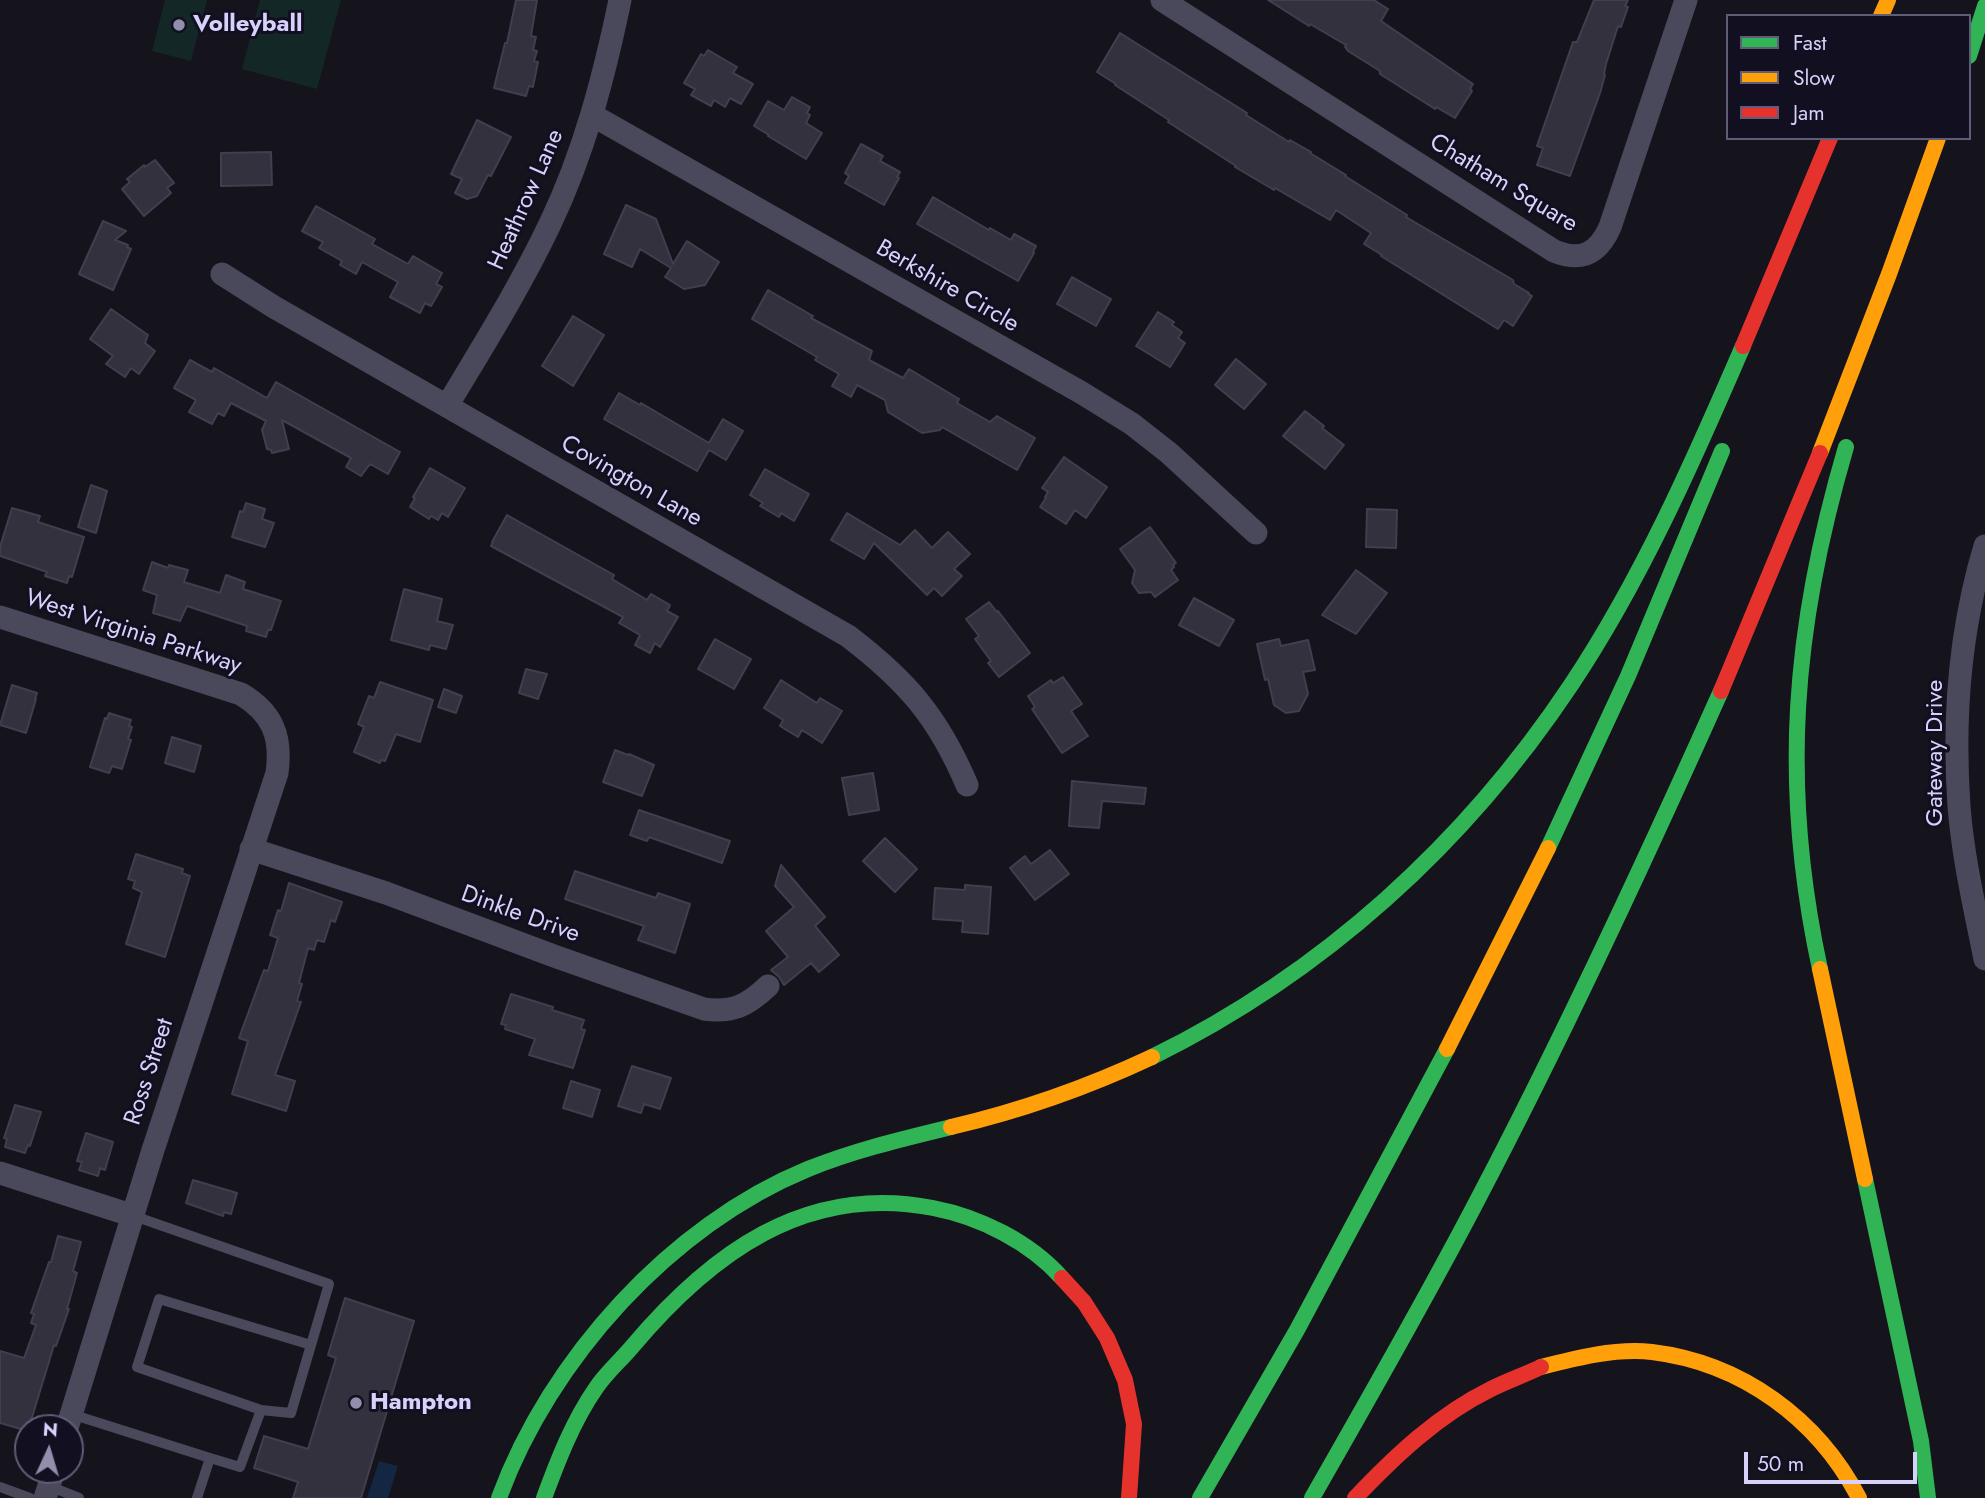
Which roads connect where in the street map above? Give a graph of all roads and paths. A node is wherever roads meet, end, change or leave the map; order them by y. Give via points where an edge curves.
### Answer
1 (620, 0) edge
2 (1163, 0) edge
3 (1686, 0) edge
4 (1985, 5) edge
5 (1971, 44) edge
6 (1971, 50) edge
7 (592, 115) junction
8 (1829, 140) edge
9 (1839, 140) edge
10 (1940, 140) edge
11 (1940, 140) edge
12 (1798, 256) dead end
13 (222, 274) dead end
14 (1877, 347) dead end
15 (447, 406) junction
16 (1853, 426) dead end
17 (1729, 433) dead end
18 (1256, 533) dead end
19 (1985, 546) edge
20 (0, 617) edge
21 (276, 732) joint
22 (967, 785) dead end
23 (251, 849) junction
24 (1985, 959) edge
25 (768, 986) dead end
26 (0, 1173) edge
27 (134, 1216) junction
28 (311, 1345) junction
29 (261, 1410) junction
30 (71, 1414) edge
31 (84, 1425) edge
32 (210, 1458) junction
33 (0, 1487) edge
34 (45, 1488) edge
35 (79, 1498) edge
36 (197, 1498) edge
37 (499, 1498) edge
38 (544, 1498) edge
39 (1129, 1498) edge
40 (1200, 1498) edge
41 (1312, 1498) edge
42 (1356, 1498) edge
43 (1859, 1498) edge
44 (1928, 1498) edge

1 - 7 street, Heathrow Lane
2 - 3 street, Chatham Square via 1554,251 1575,256 1596,249 1610,227
4 - 5 highway
4 - 6 highway
7 - 15 street, Heathrow Lane via 551,222
7 - 18 street, Berkshire Circle via 1132,424
8 - 37 highway via 1713,414 1600,639 1518,758 1400,889 1279,985 1158,1055 1040,1102 841,1156 747,1199 711,1222 645,1275 579,1352 518,1451
9 - 12 highway
10 - 14 highway
11 - 41 highway via 1783,545 1642,864 1478,1198
13 - 15 street, Covington Lane
15 - 22 street, Covington Lane via 848,636 881,662 932,718
16 - 44 highway via 1833,490 1805,620 1797,687 1798,823 1818,960 1921,1441
17 - 40 highway via 1588,762 1525,895 1372,1191
19 - 24 street, Gateway Drive via 1963,659 1958,763 1959,807
20 - 21 street, West Virginia Parkway via 241,694 254,702
21 - 23 street, Ross Street via 277,773
23 - 25 street, Dinkle Drive via 704,1009 738,1008
23 - 27 street, Ross Street
26 - 27 street
27 - 28 lane via 329,1284
27 - 30 street, Ross Street
28 - 29 lane via 291,1413
28 - 29 lane via 159,1299 137,1367
29 - 32 lane via 240,1467
31 - 32 lane
32 - 36 lane
33 - 34 lane
34 - 35 lane
38 - 39 highway via 597,1387 674,1300 758,1236 791,1219 870,1202 949,1210 983,1222 1044,1259 1075,1289 1115,1352 1127,1387 1134,1424
42 - 43 highway via 1407,1446 1483,1394 1554,1362 1620,1350 1665,1353 1743,1377 1811,1429

